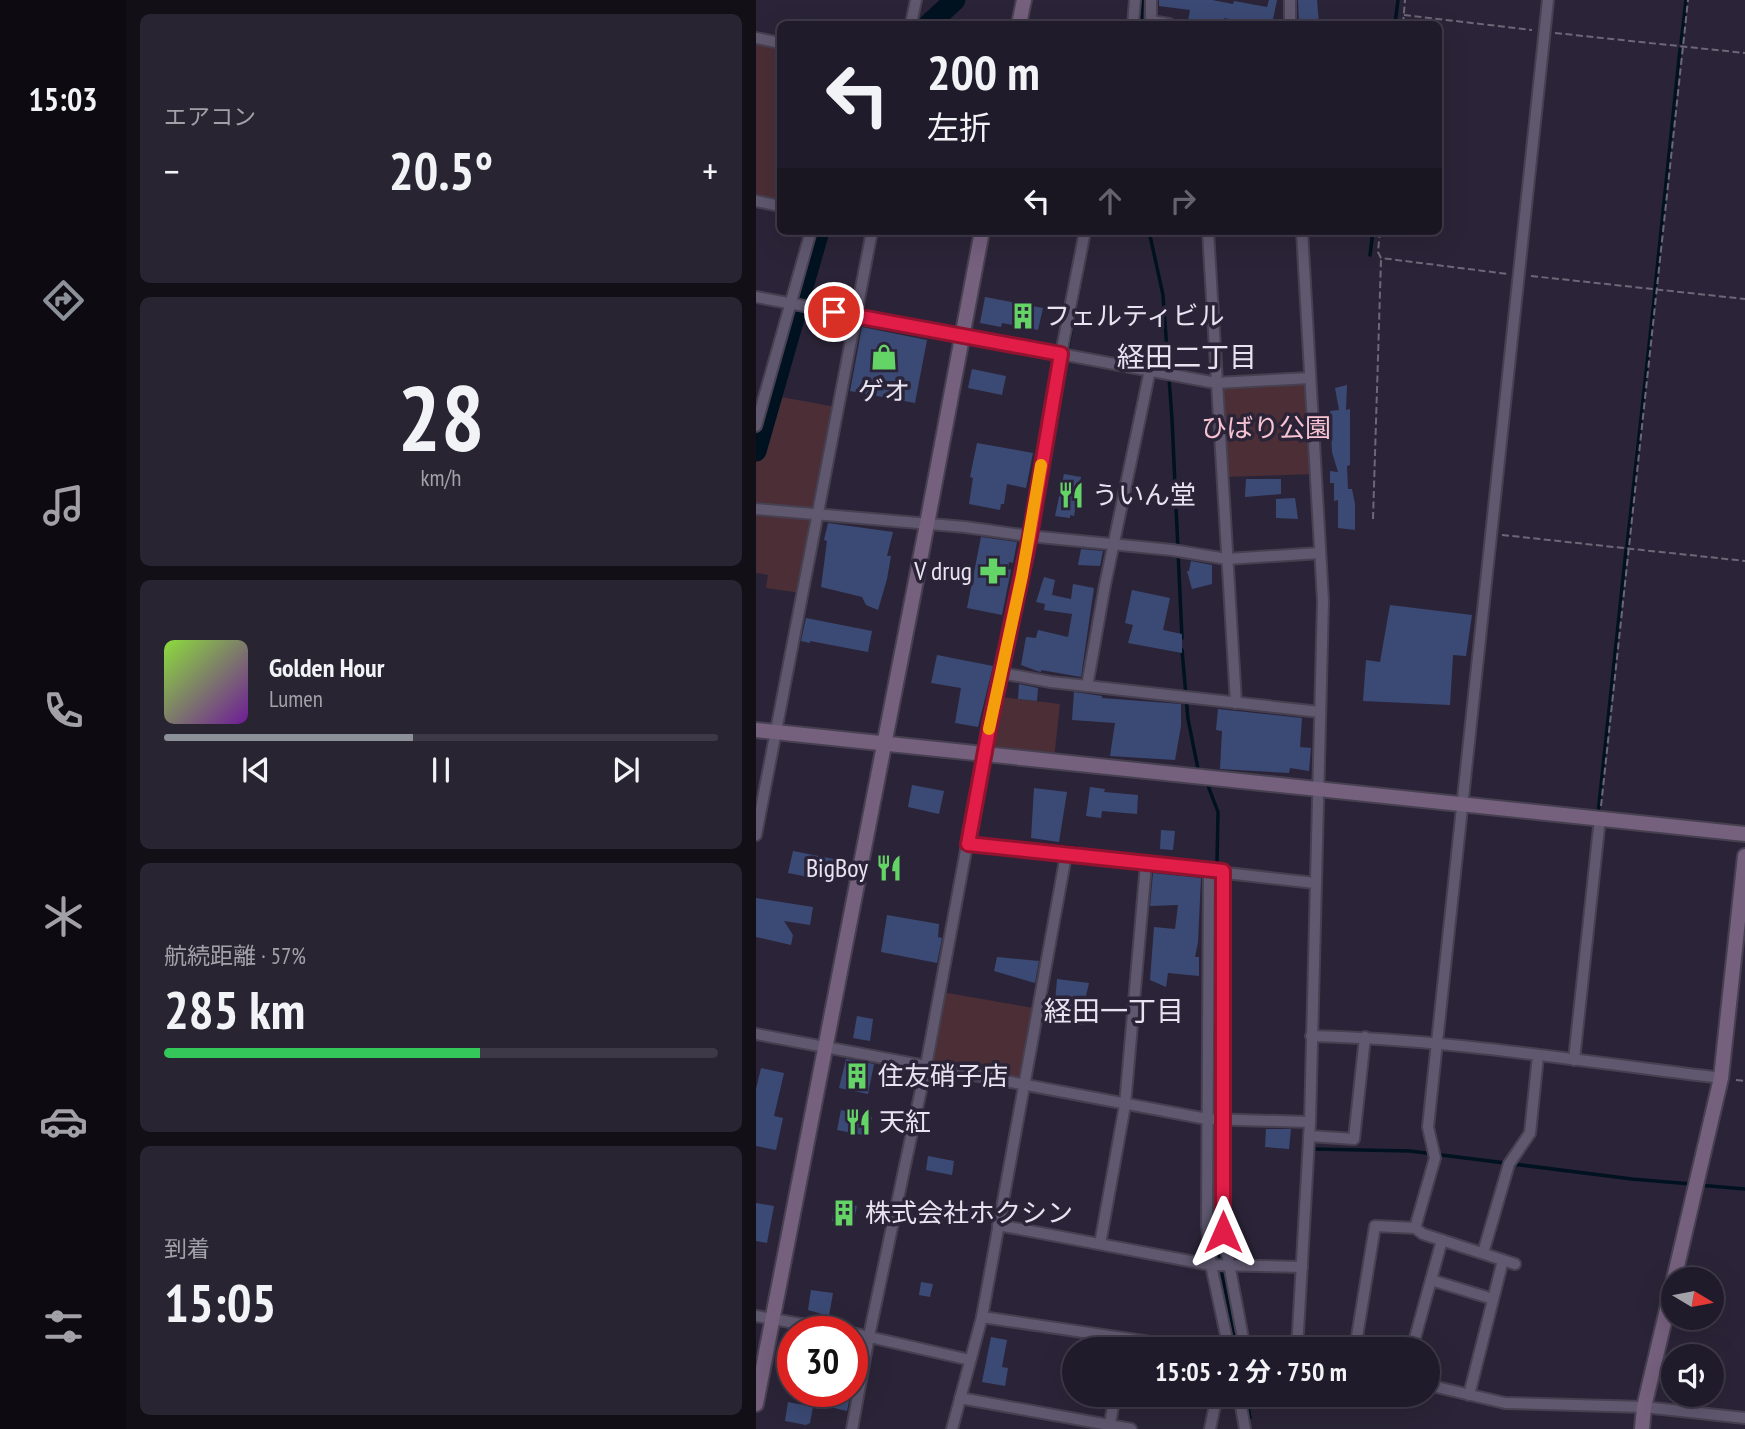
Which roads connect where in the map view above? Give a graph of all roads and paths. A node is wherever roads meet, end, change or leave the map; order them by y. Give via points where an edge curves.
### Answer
1 (916, 0) edge
2 (1024, 0) edge
3 (1135, 0) edge
4 (1151, 0) edge
5 (1290, 0) edge
6 (1405, 0) edge
7 (1548, 0) edge
8 (1688, 0) edge
9 (1404, 15) junction
10 (912, 21) edge
11 (1020, 21) edge
12 (1133, 21) edge
13 (1151, 21) edge
14 (1290, 21) edge
15 (1403, 21) edge
16 (1545, 32) junction
17 (756, 38) edge
18 (777, 42) edge
19 (1683, 46) junction
20 (1745, 53) edge
21 (756, 201) edge
22 (777, 205) edge
23 (810, 235) edge
24 (871, 235) edge
25 (981, 235) edge
26 (1084, 235) edge
27 (1208, 235) edge
28 (1302, 235) edge
29 (1380, 235) edge
30 (1381, 258) junction
31 (1518, 275) junction
32 (1657, 289) junction
33 (756, 297) edge
34 (1745, 299) edge
35 (792, 304) junction
36 (855, 316) junction
37 (962, 335) junction
38 (1061, 354) junction
39 (1150, 370) junction
40 (1310, 378) junction
41 (1216, 383) junction
42 (756, 426) edge
43 (756, 509) edge
44 (817, 514) junction
45 (1373, 519) dead end
46 (927, 524) junction
47 (1491, 534) junction
48 (1030, 536) junction
49 (1113, 544) junction
50 (1629, 548) junction
51 (1320, 553) junction
52 (1227, 559) junction
53 (1745, 561) edge
54 (1001, 673) junction
55 (1087, 686) junction
56 (1236, 703) junction
57 (1320, 712) junction
58 (756, 730) edge
59 (776, 732) junction
60 (885, 744) junction
61 (984, 753) junction
62 (1318, 788) junction
63 (1462, 804) junction
64 (1600, 818) junction
65 (1745, 834) edge
66 (756, 835) edge
67 (968, 844) junction
68 (1066, 855) junction
69 (1745, 856) edge
70 (1146, 864) junction
71 (1209, 869) junction
72 (1223, 871) junction
73 (1315, 883) junction
74 (756, 1034) edge
75 (1311, 1036) junction
76 (1365, 1037) junction
77 (1437, 1044) junction
78 (826, 1047) junction
79 (1538, 1056) junction
80 (1574, 1060) junction
81 (926, 1066) junction
82 (1721, 1079) junction
83 (1025, 1086) junction
84 (1125, 1105) junction
85 (1207, 1119) junction
86 (1224, 1119) junction
87 (1310, 1122) junction
88 (1309, 1136) junction
89 (998, 1225) junction
90 (1415, 1228) junction
91 (1442, 1240) junction
92 (1100, 1244) junction
93 (1483, 1253) junction
94 (1503, 1260) junction
95 (1515, 1264) dead end
96 (1211, 1265) junction
97 (1228, 1265) junction
98 (1302, 1267) junction
99 (1677, 1267) edge
100 (1431, 1280) junction
101 (1493, 1299) junction
102 (756, 1316) edge
103 (982, 1317) junction
104 (773, 1320) junction
105 (777, 1321) edge
106 (1662, 1330) edge
107 (869, 1336) junction
108 (1092, 1337) edge
109 (1227, 1337) edge
110 (1243, 1337) edge
111 (1298, 1337) edge
112 (1357, 1337) edge
113 (1415, 1337) edge
114 (970, 1360) junction
115 (1440, 1388) edge
116 (1469, 1395) junction
117 (960, 1398) junction
118 (756, 1404) edge
119 (1113, 1407) edge
120 (1215, 1407) edge
121 (1241, 1407) edge
122 (1644, 1408) junction
123 (1745, 1418) edge
124 (1109, 1427) edge
125 (1245, 1427) edge
126 (852, 1429) edge
127 (952, 1429) edge
128 (1131, 1429) edge
129 (1210, 1429) edge
130 (1258, 1429) edge
131 (1642, 1429) edge

1 - 10 street
2 - 11 street
3 - 12 street
4 - 13 street
5 - 14 street
6 - 9 path
7 - 16 street
8 - 19 path
9 - 15 path
9 - 16 path
16 - 19 path
16 - 31 street
17 - 18 street
19 - 20 path
19 - 32 path
21 - 22 street
23 - 35 street
24 - 36 street
25 - 37 street
26 - 38 street
27 - 41 street
28 - 40 street
29 - 30 path
30 - 31 path
30 - 45 path
31 - 32 path
31 - 47 street
32 - 34 path
32 - 50 path
33 - 35 street
35 - 36 street
35 - 42 street
36 - 37 street
36 - 44 street
37 - 38 street
37 - 46 street
38 - 39 street
38 - 48 street
39 - 41 street
39 - 49 street
40 - 41 street
40 - 51 street
41 - 52 street
43 - 44 street
44 - 46 street
44 - 59 street
46 - 48 street
46 - 60 street
47 - 50 path
47 - 63 street
48 - 49 street
48 - 54 street
49 - 52 street
49 - 55 street
50 - 53 path
50 - 64 path
51 - 52 street
51 - 57 street
52 - 56 street
54 - 55 street
54 - 61 street
55 - 56 street
56 - 57 street
57 - 62 street
58 - 59 street
59 - 60 street
59 - 66 street
60 - 61 street
60 - 78 street
61 - 62 street
61 - 67 street
62 - 63 street
62 - 73 street
63 - 64 street
63 - 77 street
64 - 65 street
64 - 80 street
67 - 68 street
67 - 81 street
68 - 70 street
68 - 83 street
69 - 82 street
70 - 71 street
70 - 84 street
71 - 72 street
71 - 85 street
72 - 73 street
72 - 86 street
73 - 75 street
74 - 78 street
75 - 76 street
75 - 87 street
76 - 77 street
76 - 88 street via 1354,1139
77 - 79 street
77 - 90 street via 1428,1127 1435,1158
78 - 81 street
78 - 104 street
79 - 80 street
79 - 93 street via 1530,1133 1509,1164
80 - 82 street
81 - 83 street
81 - 107 street
82 - 99 street
83 - 84 street
83 - 89 street
84 - 85 street
84 - 92 street
85 - 86 street
85 - 96 street
86 - 87 street
86 - 97 street via 1223,1232
87 - 88 street
88 - 98 street
89 - 92 street
89 - 103 street
90 - 91 street
90 - 112 street via 1375,1226
91 - 93 street
91 - 100 street
92 - 96 street
93 - 94 street
94 - 95 street
94 - 101 street
96 - 97 street
96 - 109 street
97 - 98 street
97 - 110 street
98 - 111 street
100 - 101 street
100 - 113 street
101 - 116 street
102 - 104 street
103 - 108 street
103 - 114 street
104 - 105 street
104 - 118 street
106 - 122 street
107 - 114 street
107 - 126 street
114 - 117 street
115 - 116 street
116 - 122 street via 1506,1404
117 - 124 street
117 - 127 street
119 - 124 street
120 - 129 street
121 - 125 street
122 - 123 street
122 - 131 street
124 - 128 street
125 - 130 street

